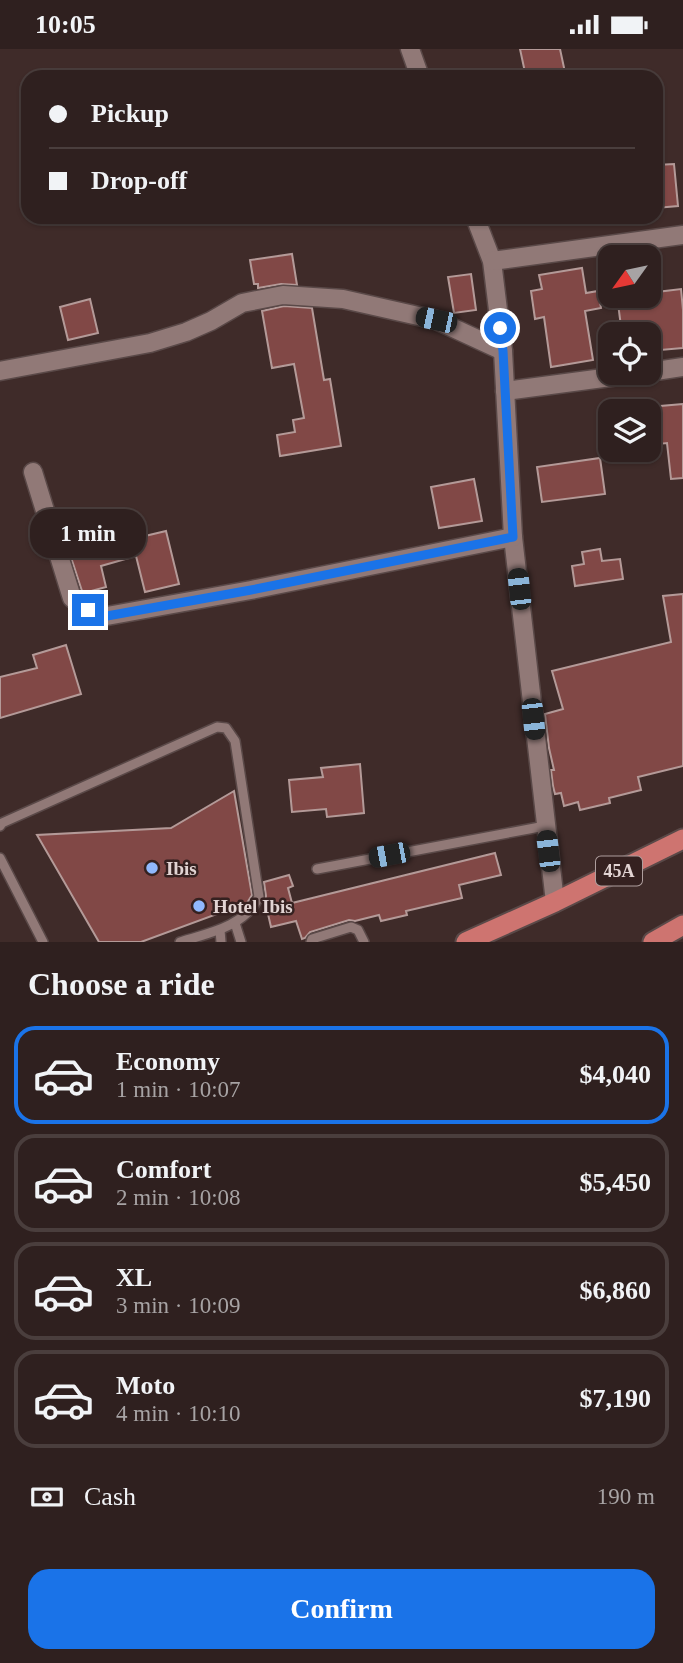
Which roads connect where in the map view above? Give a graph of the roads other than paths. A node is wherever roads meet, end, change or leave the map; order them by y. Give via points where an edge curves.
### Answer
1 (410, 49) edge
2 (418, 70) edge
3 (478, 224) edge
4 (683, 235) edge
5 (492, 261) junction
6 (503, 351) junction
7 (683, 367) edge
8 (661, 370) edge
9 (0, 371) edge
10 (598, 379) edge
11 (505, 391) junction
12 (33, 472) dead end
13 (513, 537) junction
14 (0, 826) edge
15 (545, 826) junction
16 (683, 839) edge
17 (0, 858) edge
18 (317, 869) dead end
19 (555, 902) junction
20 (235, 923) junction
21 (683, 925) edge
22 (220, 930) junction
23 (656, 941) edge
24 (43, 942) edge
25 (180, 942) edge
26 (221, 942) edge
27 (241, 942) edge
28 (311, 942) edge
29 (364, 942) edge
30 (467, 942) edge

1 - 2 street
3 - 5 street
4 - 5 street
5 - 6 street
6 - 9 street via 436,320 343,299 283,295 242,303 186,333 150,343
6 - 11 street
7 - 8 street
10 - 11 street
11 - 13 street
12 - 13 street via 72,598 107,616
13 - 15 street
14 - 20 lane via 218,727 226,728 235,741 259,897
15 - 18 lane
15 - 19 street
16 - 19 highway, 45A
17 - 24 lane
19 - 30 highway, 45A
20 - 22 lane
20 - 27 lane
21 - 23 highway
22 - 25 lane
22 - 26 lane
28 - 29 lane via 351,927

